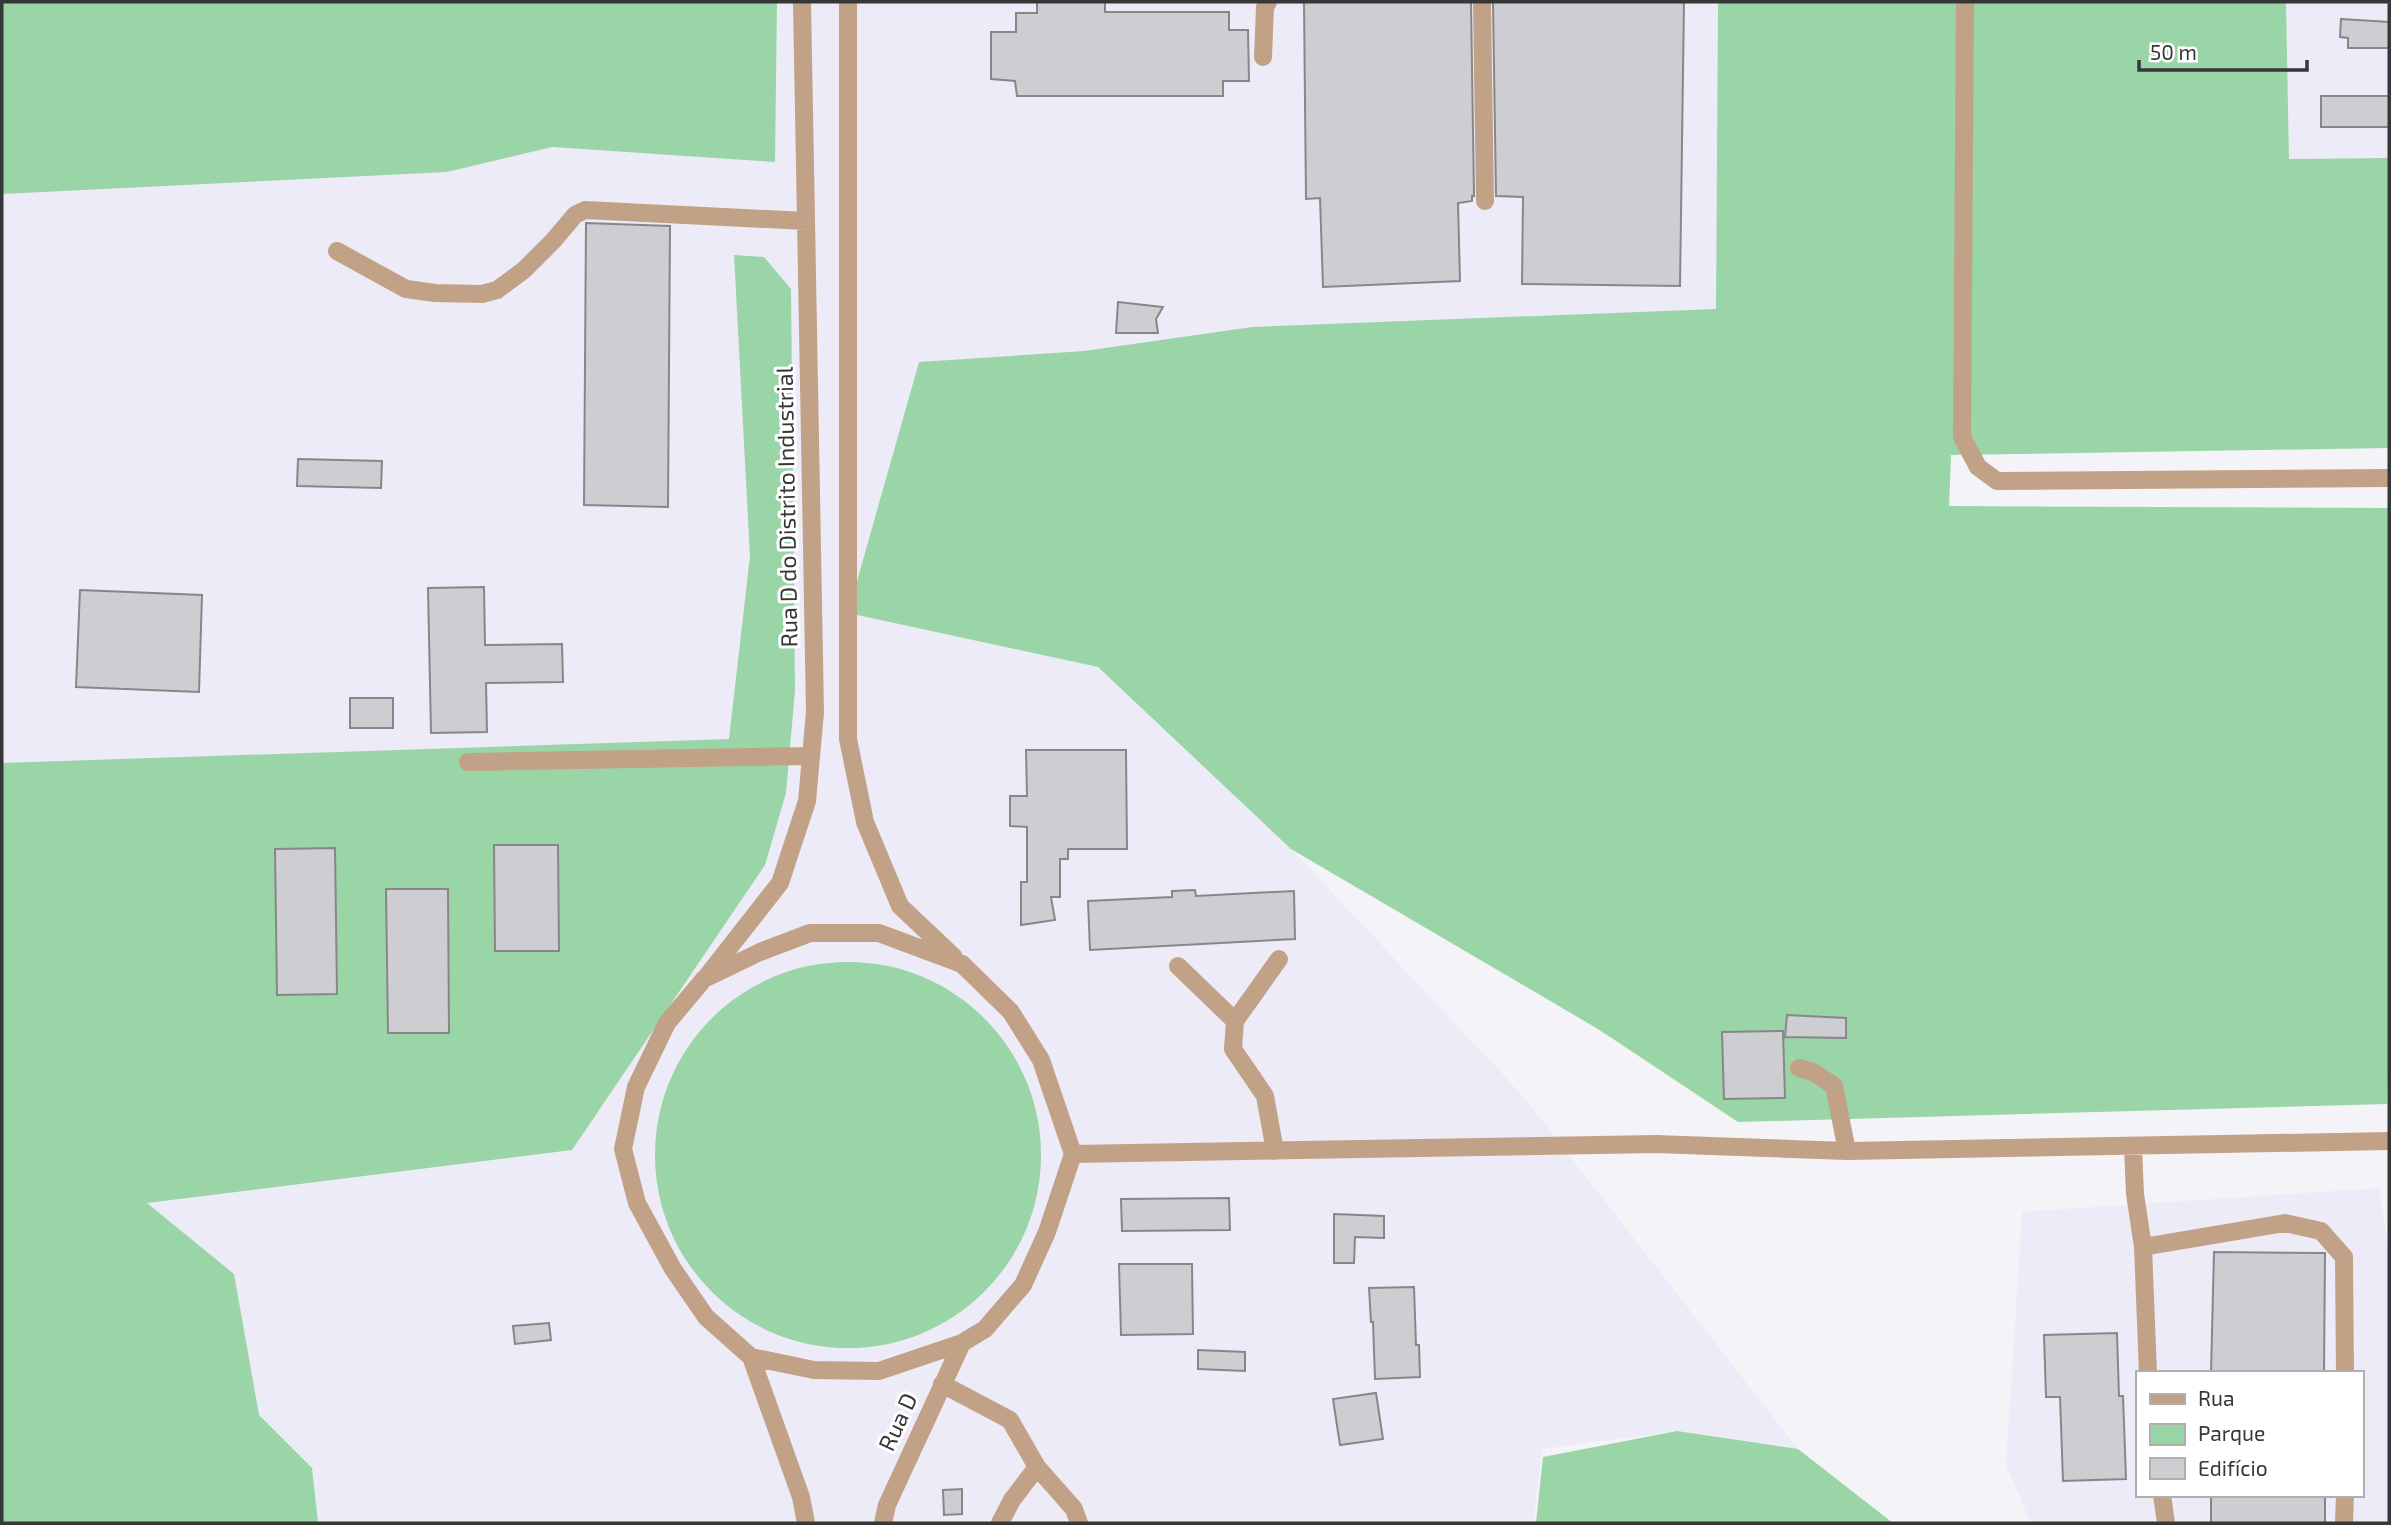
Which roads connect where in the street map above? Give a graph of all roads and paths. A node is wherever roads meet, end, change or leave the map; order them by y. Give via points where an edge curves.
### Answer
1 (802, 2) edge
2 (848, 2) edge
3 (1268, 2) edge
4 (1482, 2) edge
5 (1965, 2) edge
6 (1263, 57) dead end
7 (1485, 201) dead end
8 (806, 221) junction
9 (337, 251) dead end
10 (2389, 478) edge
11 (811, 756) junction
12 (468, 762) dead end
13 (1279, 958) dead end
14 (962, 964) junction
15 (1178, 966) dead end
16 (704, 979) junction
17 (1235, 1021) junction
18 (1799, 1068) dead end
19 (2389, 1141) edge
20 (2133, 1147) junction
21 (1275, 1151) junction
22 (1847, 1151) junction
23 (1073, 1154) junction
24 (2143, 1247) junction
25 (962, 1343) junction
26 (751, 1357) junction
27 (2148, 1371) edge
28 (2345, 1371) edge
29 (943, 1384) junction
30 (1037, 1467) junction
31 (2162, 1497) edge
32 (2345, 1497) edge
33 (806, 1523) edge
34 (883, 1523) edge
35 (1000, 1523) edge
36 (1079, 1523) edge
37 (2166, 1523) edge
38 (2344, 1523) edge

1 - 8 street, Rua D do Distrito Industrial
2 - 14 street via 848,739 865,822 900,906
3 - 6 street
4 - 7 street
5 - 10 street via 1962,437 1978,467 1997,481
8 - 9 street via 585,210 524,270 497,290 482,294 406,289
8 - 11 street, Rua D do Distrito Industrial via 815,712
11 - 12 street
11 - 16 street, Rua D do Distrito Industrial via 807,801 780,883
13 - 17 street
14 - 16 street via 879,933 810,933
14 - 23 street via 1011,1012 1041,1060
15 - 17 street
16 - 26 street, Rua D do Distrito Industrial via 667,1023 636,1087 623,1149 637,1203 673,1269 706,1317
17 - 21 street via 1233,1049 1265,1096
18 - 22 street via 1834,1086
19 - 20 street
20 - 22 street
20 - 24 street
21 - 22 street via 1656,1144
21 - 23 street
23 - 25 street via 1047,1232 1023,1285 985,1329
24 - 27 street
24 - 28 street via 2285,1223 2320,1231 2344,1257
25 - 26 street via 879,1371 814,1370
25 - 29 street, Rua D
26 - 33 street
29 - 30 street via 1010,1420
29 - 34 street, Rua D
30 - 35 street
30 - 36 street via 1074,1509
31 - 37 street
32 - 38 street

